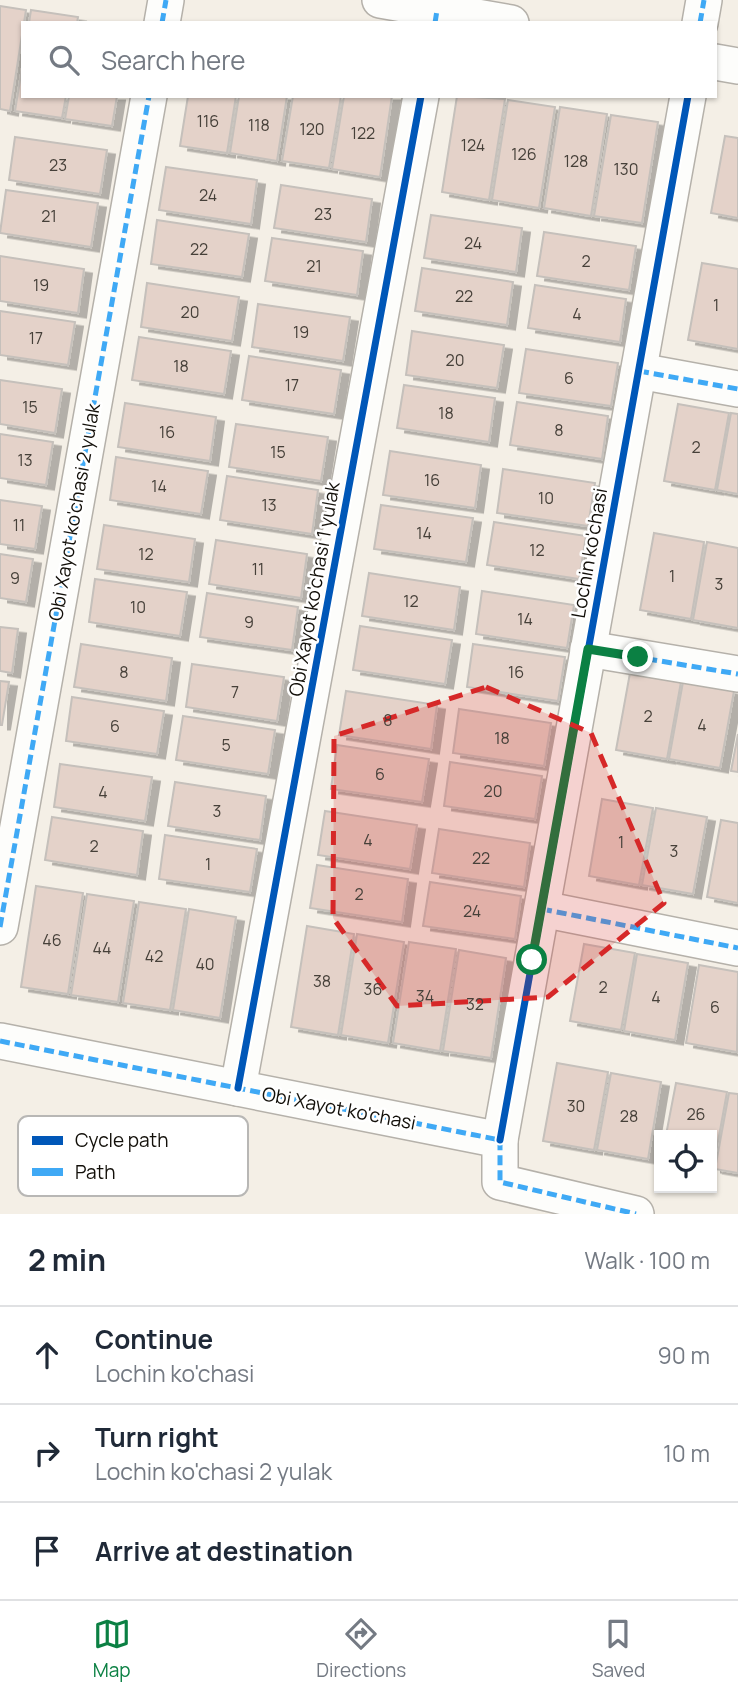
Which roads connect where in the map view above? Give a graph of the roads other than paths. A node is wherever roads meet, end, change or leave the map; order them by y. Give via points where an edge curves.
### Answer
1 (166, 0) edge
2 (380, 0) edge
3 (704, 0) edge
4 (439, 11) edge
5 (162, 21) edge
6 (499, 21) edge
7 (700, 21) edge
8 (717, 62) edge
9 (738, 66) edge
10 (149, 98) edge
11 (421, 98) edge
12 (688, 98) edge
13 (639, 370) junction
14 (738, 389) edge
15 (588, 649) junction
16 (738, 674) edge
17 (542, 909) junction
18 (0, 927) edge
19 (738, 948) edge
20 (0, 1041) edge
21 (238, 1088) junction
22 (500, 1140) junction
23 (636, 1214) edge

1 - 5 street
2 - 4 street
3 - 7 street
4 - 6 street
8 - 9 street
10 - 18 street, Obi Xayot ko'chasi 2 yulak
11 - 21 street, Obi Xayot ko'chasi 1 yulak
12 - 13 street, Lochin ko'chasi
13 - 14 street
13 - 15 street, Lochin ko'chasi
15 - 16 street
15 - 17 street, Lochin ko'chasi
17 - 19 street
17 - 22 street, Lochin ko'chasi
20 - 21 street, Obi Xayot ko'chasi
21 - 22 street, Obi Xayot ko'chasi
22 - 23 street via 500,1182

